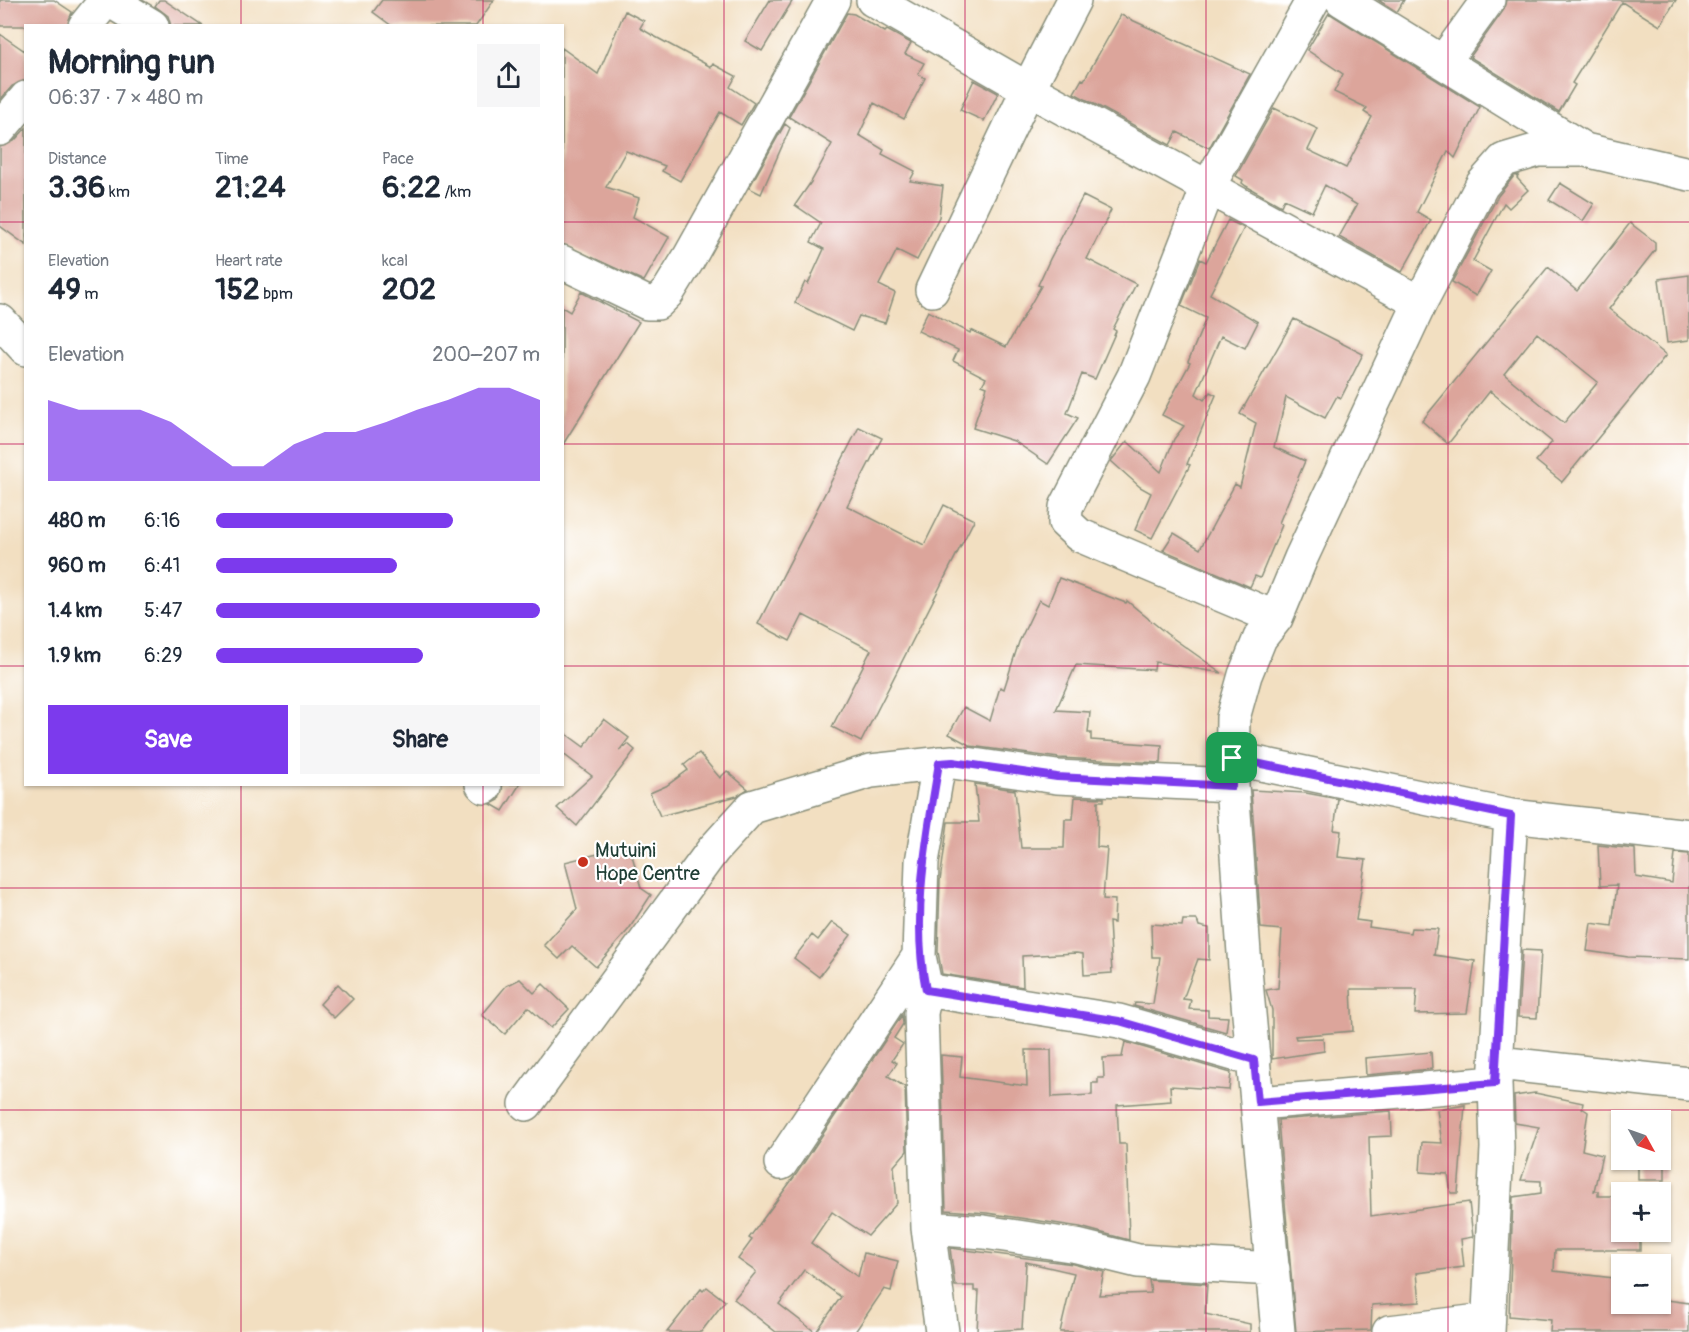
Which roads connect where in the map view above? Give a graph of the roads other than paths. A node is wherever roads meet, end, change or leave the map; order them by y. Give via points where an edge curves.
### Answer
1 (108, 0) edge
2 (833, 0) edge
3 (873, 0) edge
4 (1074, 0) edge
5 (1313, 0) edge
6 (1342, 0) edge
7 (1488, 0) edge
8 (87, 24) edge
9 (149, 24) edge
10 (1444, 62) junction
11 (1028, 89) junction
12 (24, 100) edge
13 (0, 129) edge
14 (1585, 150) junction
15 (1689, 174) edge
16 (1208, 187) junction
17 (564, 263) edge
18 (932, 290) dead end
19 (1420, 303) junction
20 (0, 321) edge
21 (24, 347) edge
22 (1276, 618) junction
23 (939, 763) junction
24 (1232, 772) junction
25 (1511, 816) junction
26 (1689, 836) edge
27 (919, 956) junction
28 (926, 990) junction
29 (1254, 1060) junction
30 (1496, 1073) junction
31 (1689, 1084) edge
32 (1258, 1102) junction
33 (526, 1104) dead end
34 (782, 1163) dead end
35 (928, 1228) junction
36 (1273, 1269) junction
37 (1487, 1326) edge
38 (942, 1332) edge
39 (1278, 1332) edge
40 (1389, 1332) edge

1 - 8 street
1 - 9 street
2 - 17 street via 689,258 657,303 647,303
3 - 11 street
4 - 11 street
5 - 16 street
6 - 10 street
7 - 10 street
10 - 14 street
11 - 16 street
11 - 18 street
12 - 13 street
14 - 15 street
14 - 19 street via 1538,150 1504,160 1482,185
16 - 19 street
16 - 22 street via 1134,376 1066,507 1065,522 1079,535
19 - 22 street
20 - 21 street
22 - 24 street via 1260,638 1245,675 1233,718
23 - 24 street via 1057,777
23 - 27 street via 922,862
23 - 33 street via 872,771 752,807 713,850
24 - 25 street
24 - 29 street
25 - 26 street
25 - 30 street
27 - 28 street
27 - 34 street
28 - 29 street via 1119,1021
28 - 35 street via 921,1013
29 - 32 street
30 - 31 street
30 - 32 street
30 - 37 street via 1497,1148
32 - 36 street
35 - 36 street via 1077,1246 1138,1261
35 - 38 street
36 - 39 street
37 - 40 street

